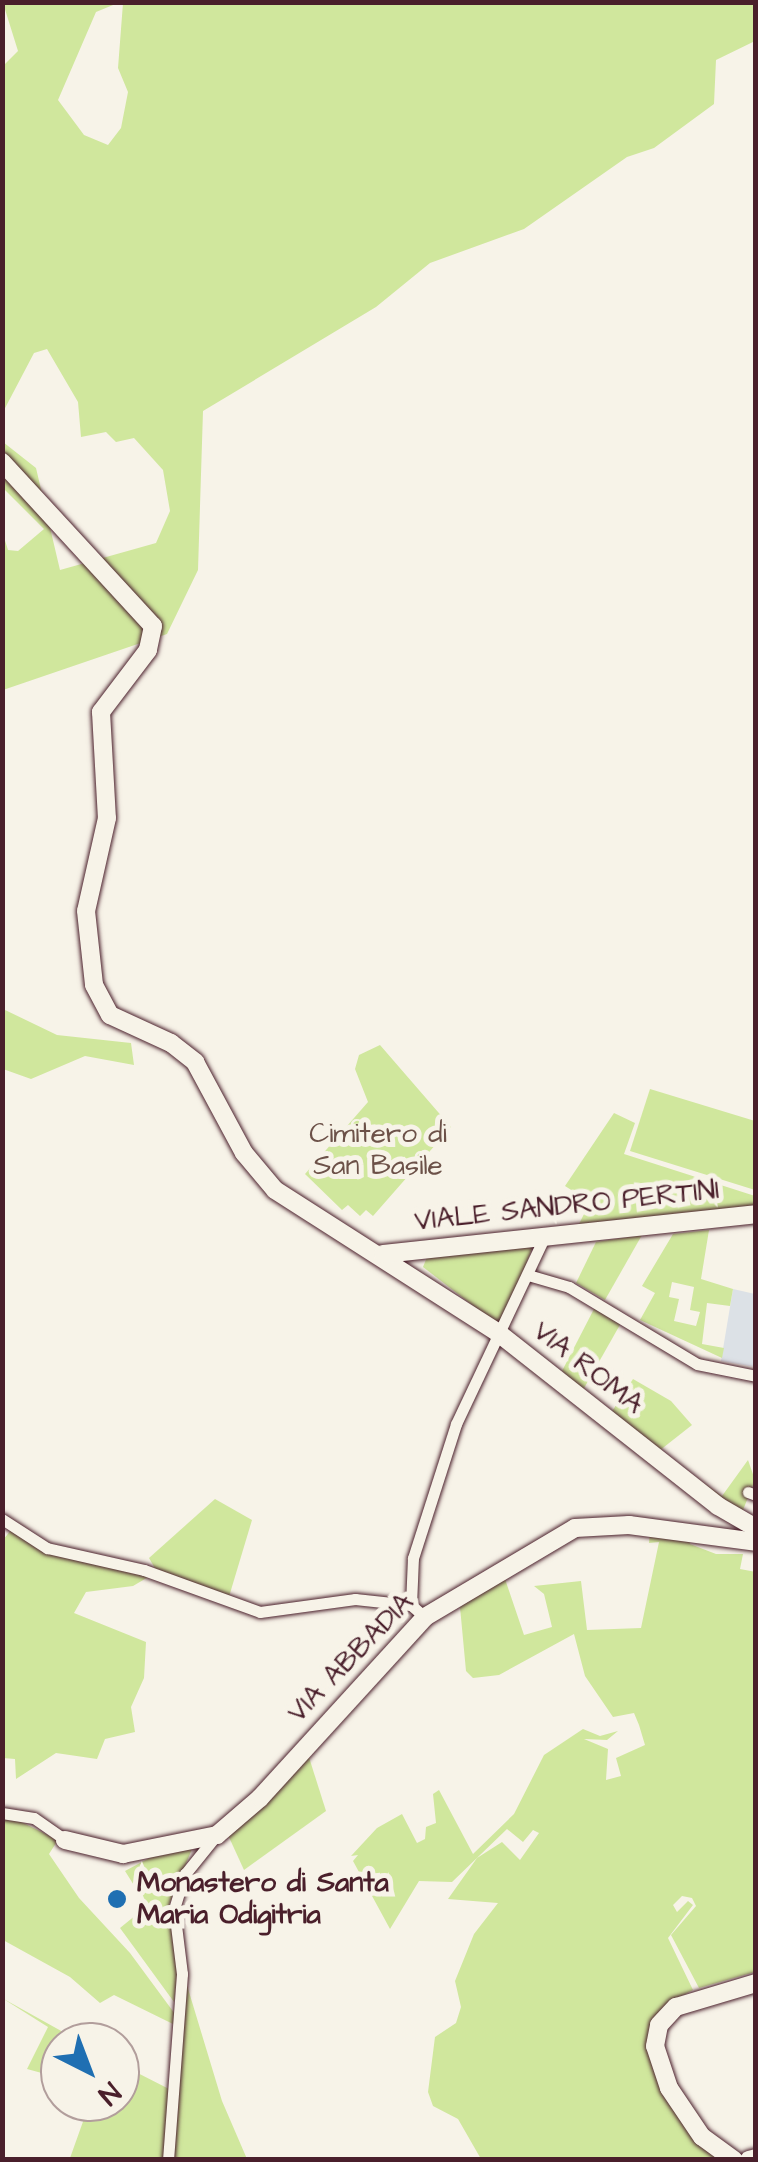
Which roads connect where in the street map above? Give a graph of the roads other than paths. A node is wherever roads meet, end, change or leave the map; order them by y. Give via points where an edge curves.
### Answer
1 (2, 462) edge
2 (756, 1214) edge
3 (544, 1240) junction
4 (384, 1254) junction
5 (528, 1275) junction
6 (502, 1336) junction
7 (756, 1376) edge
8 (2, 1519) edge
9 (756, 1528) edge
10 (756, 1542) edge
11 (418, 1611) junction
12 (2, 1813) edge
13 (217, 1835) junction
14 (66, 1840) joint
15 (756, 1983) edge
16 (168, 2160) edge
17 (734, 2160) edge

1 - 4 street, VIA ROMA via 152,626 148,650 101,712 107,818 86,892 100,1001 120,1022 171,1043 195,1062 244,1153 275,1190 313,1220
2 - 3 street, VIALE SANDRO PERTINI
3 - 4 street, VIALE SANDRO PERTINI
3 - 5 street
4 - 6 street, VIA ROMA
5 - 6 street
5 - 7 street via 570,1287 698,1364
6 - 9 street, VIA ROMA via 718,1506
6 - 11 street via 482,1361 456,1424 413,1558
8 - 11 street via 48,1548 144,1570 260,1612 282,1614 327,1599
10 - 11 street, VIA ABBADIA via 629,1526 575,1528
11 - 13 street, VIA ABBADIA via 260,1798
12 - 14 street via 34,1818
13 - 14 street, VIA ABBADIA via 123,1854
13 - 16 street via 185,1874 174,1909 182,1974
15 - 17 street via 676,2007 660,2025 655,2046 669,2088 702,2137

